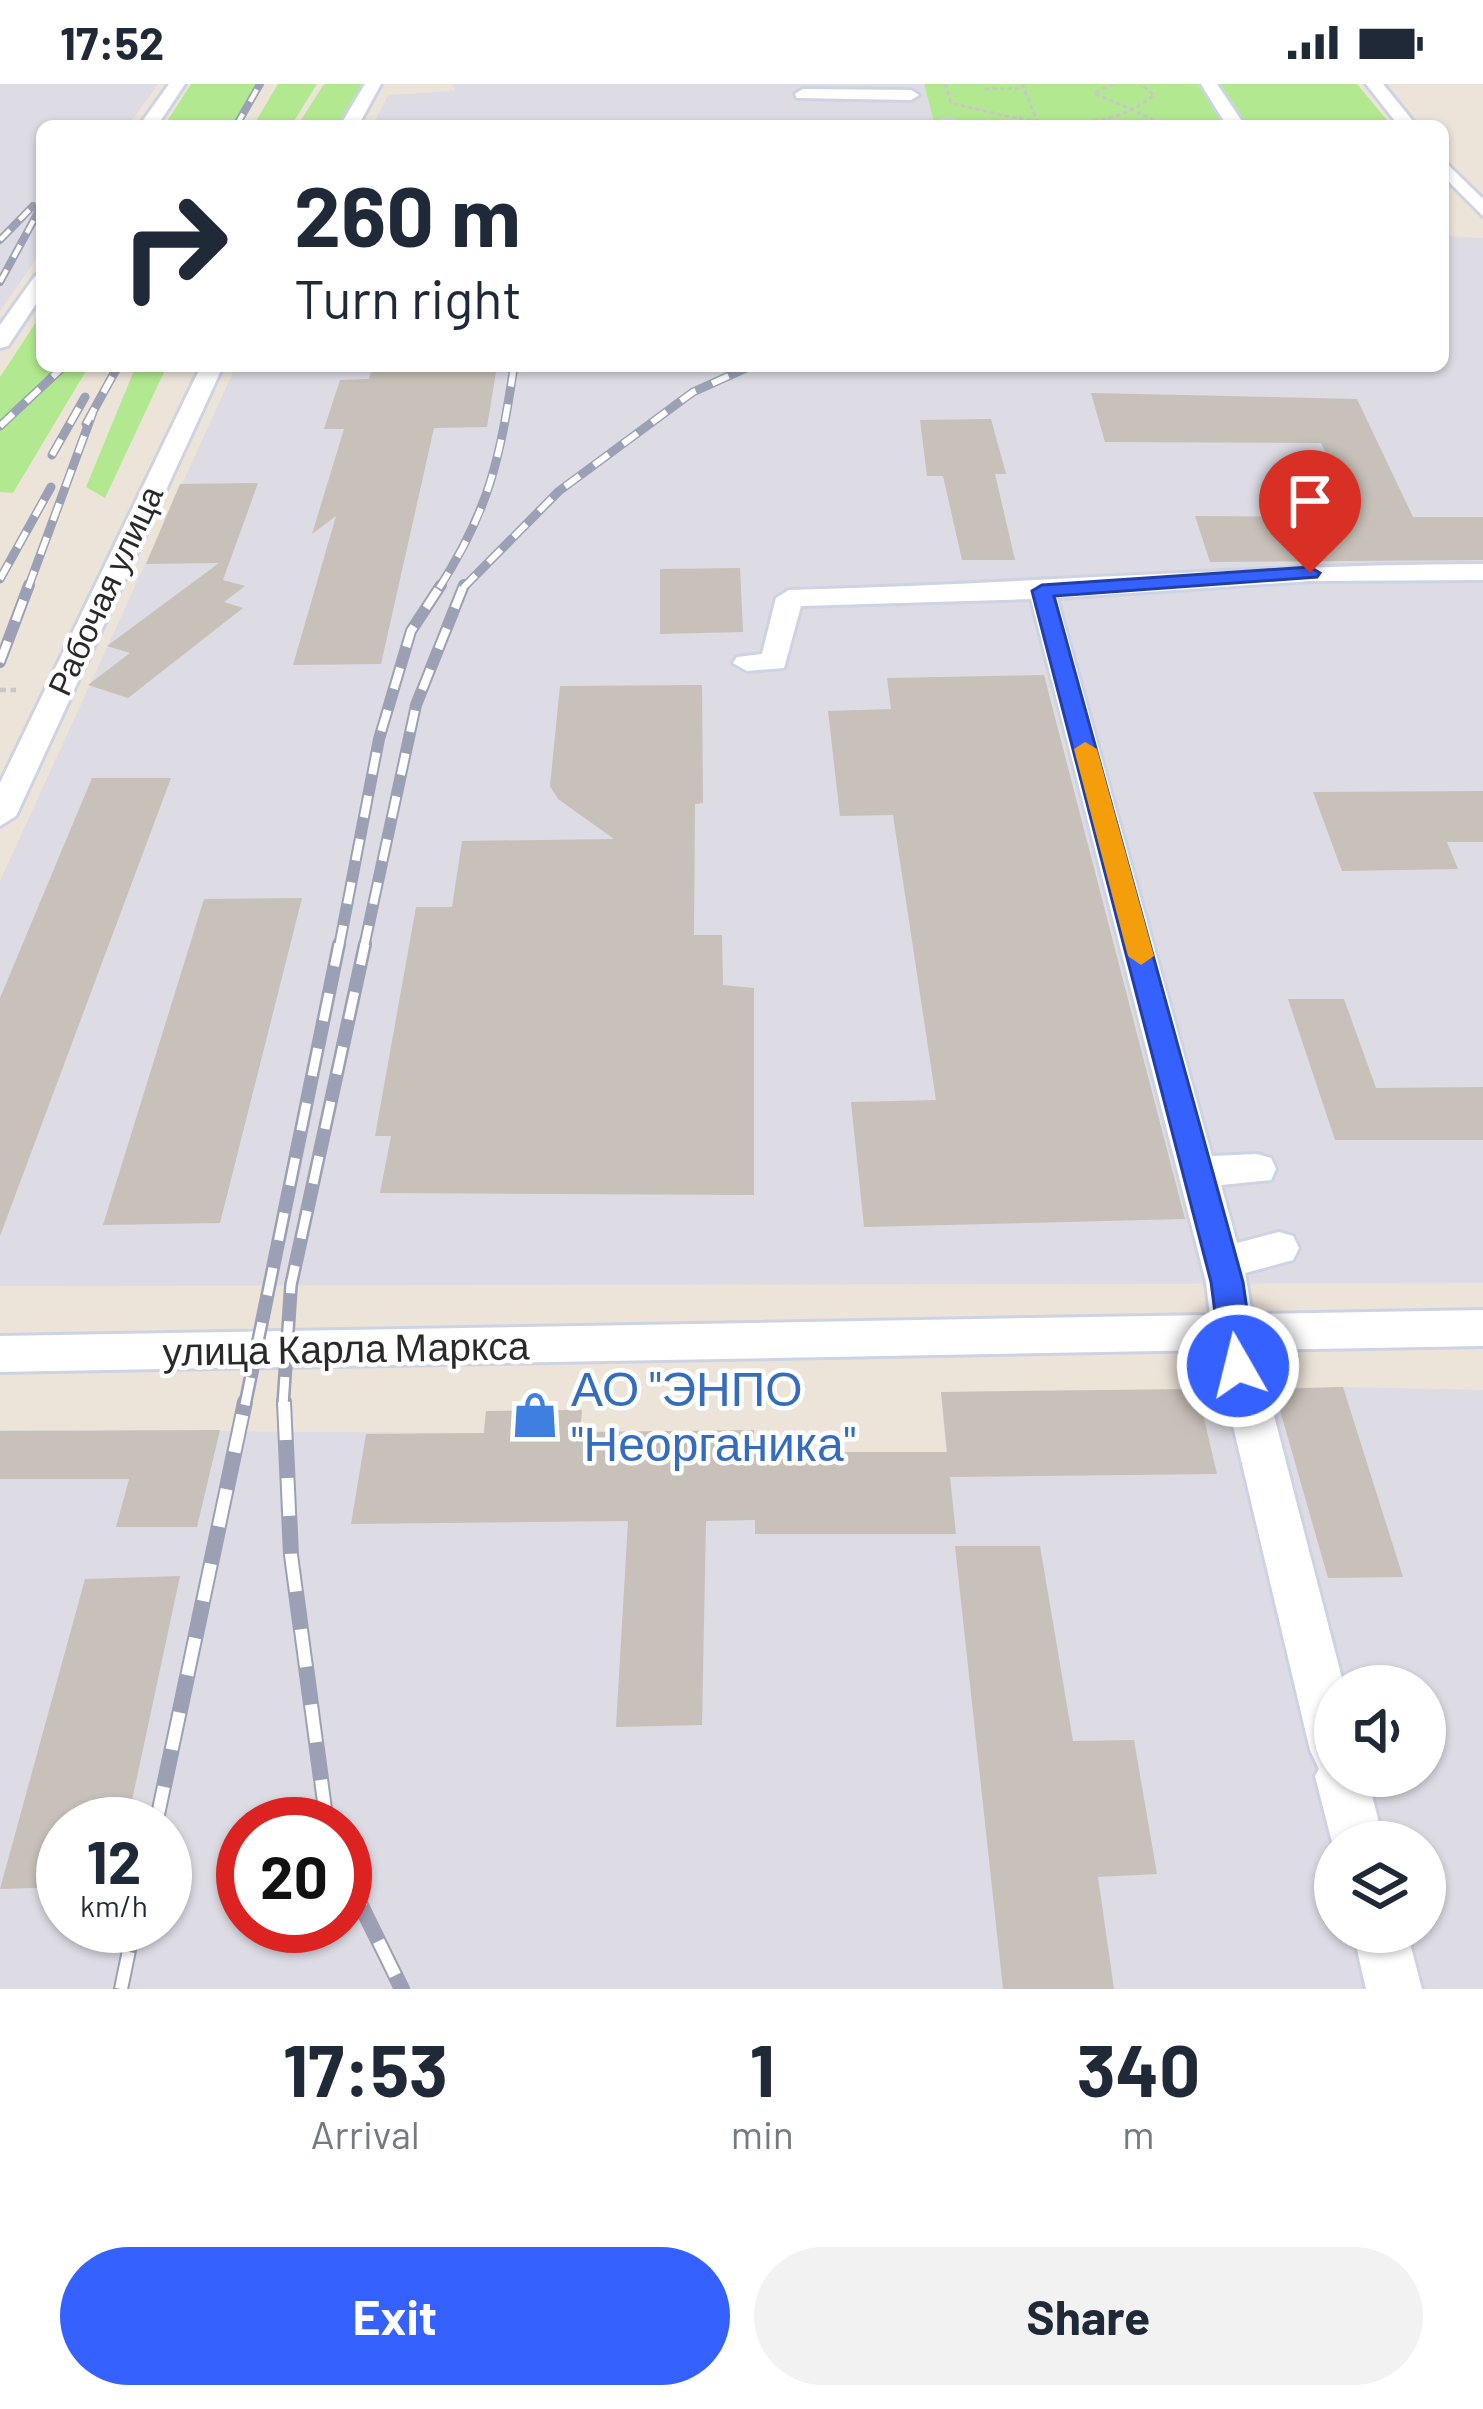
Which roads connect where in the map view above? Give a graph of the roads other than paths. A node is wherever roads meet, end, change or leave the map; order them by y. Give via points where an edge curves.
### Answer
1 (177, 84) edge
2 (374, 84) edge
3 (1209, 84) edge
4 (1374, 84) edge
5 (803, 94) dead end
6 (911, 94) dead end
7 (152, 120) edge
8 (353, 120) edge
9 (1232, 120) edge
10 (1403, 120) edge
11 (1449, 175) edge
12 (1483, 210) edge
13 (36, 289) edge
14 (0, 340) edge
15 (209, 372) edge
16 (1483, 572) edge
17 (1042, 591) junction
18 (748, 663) dead end
19 (0, 816) edge
20 (1257, 1169) dead end
21 (1198, 1171) junction
22 (1279, 1248) dead end
23 (1222, 1263) junction
24 (1483, 1328) edge
25 (1234, 1332) junction
26 (0, 1354) edge
27 (1314, 1665) edge
28 (1385, 1953) edge
29 (1394, 1989) edge

1 - 7 street
2 - 8 street
3 - 9 street
4 - 10 street
5 - 6 street
11 - 12 street
13 - 14 street
15 - 19 street, Рабочая улица
16 - 17 street via 1310,573
17 - 18 street via 789,598 774,662
17 - 21 street
20 - 21 street
21 - 23 street
22 - 23 street
23 - 25 street
24 - 25 street, улица Карла Маркса
25 - 26 street, улица Карла Маркса
25 - 27 street
28 - 29 street

